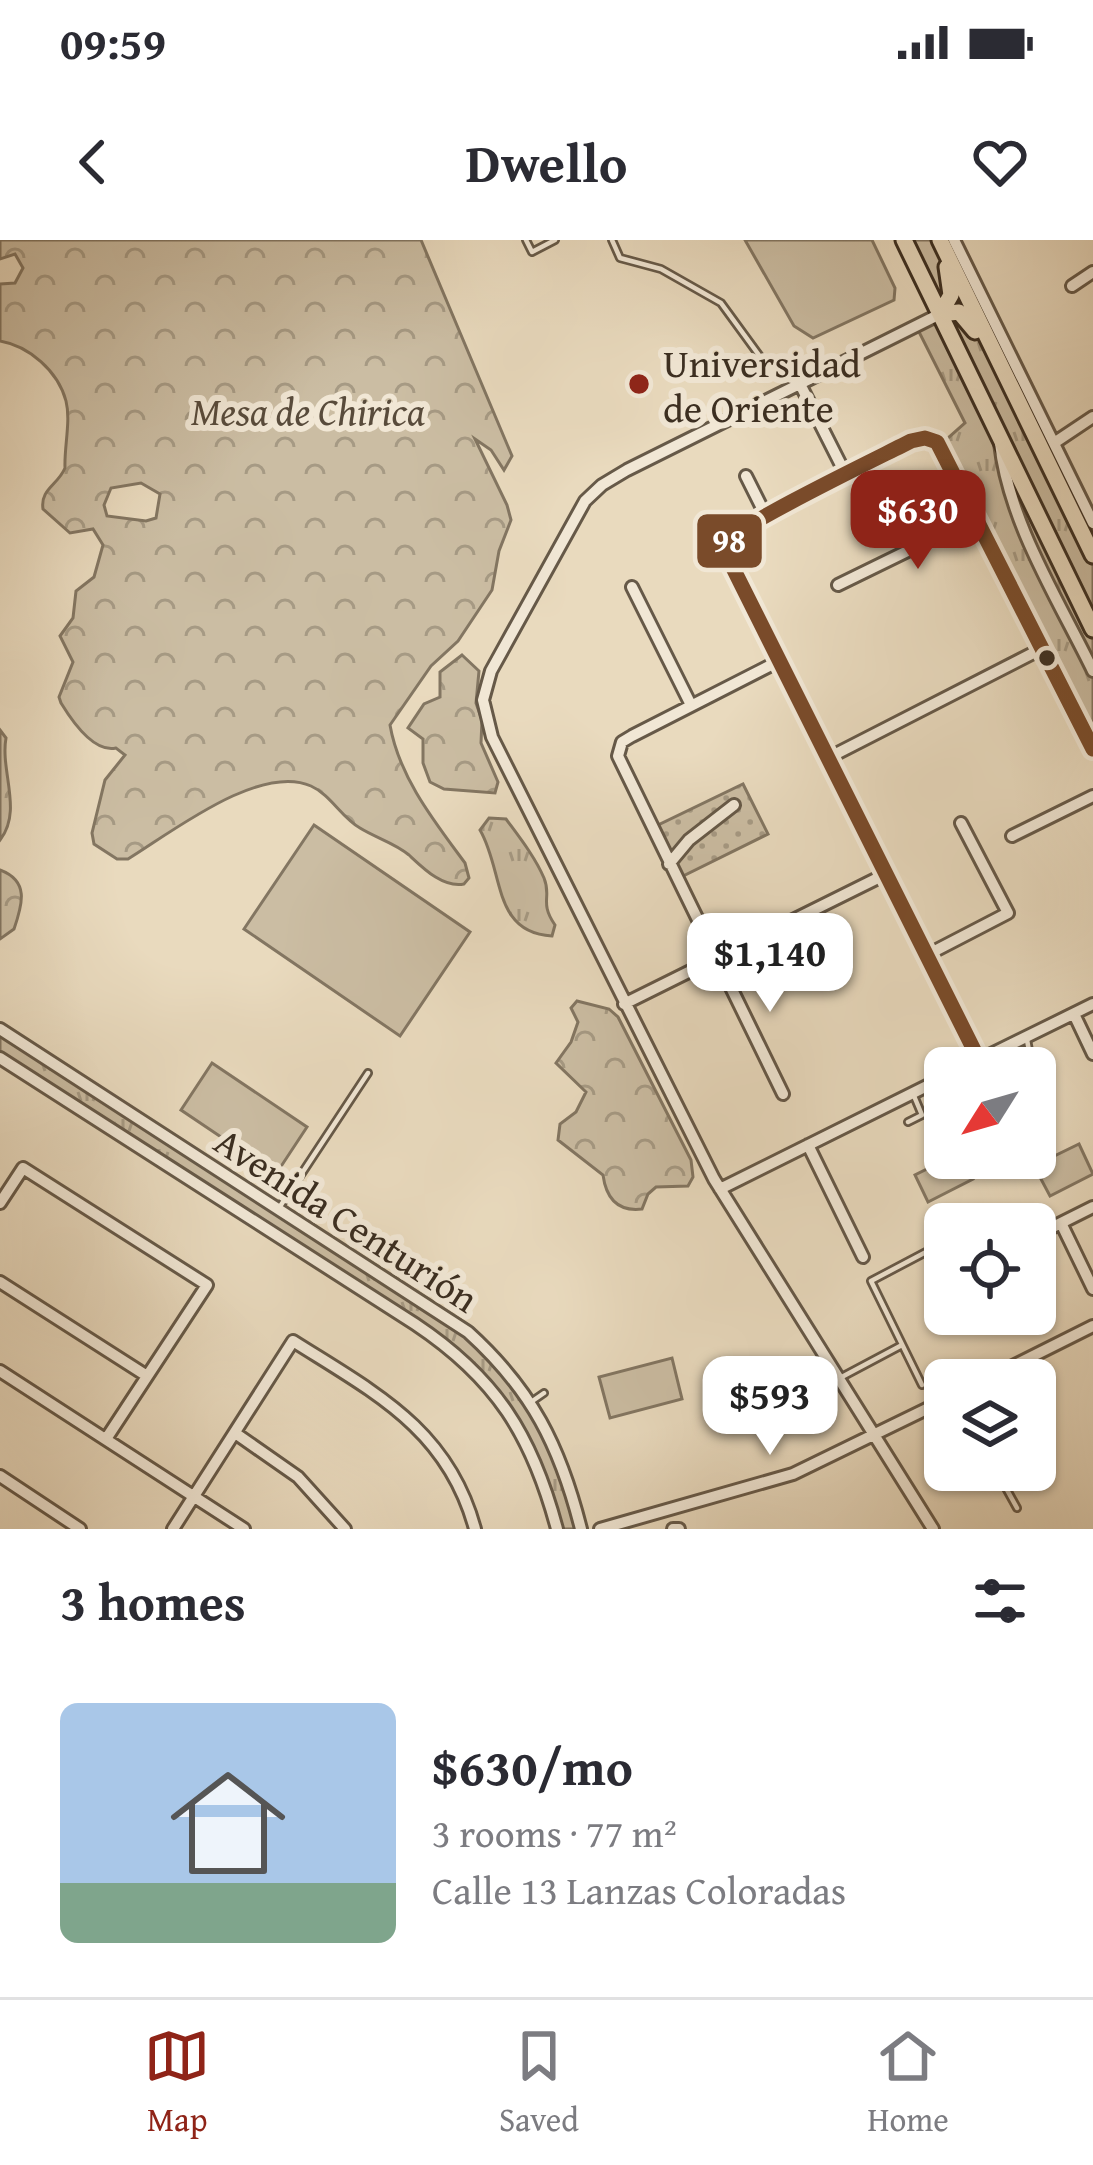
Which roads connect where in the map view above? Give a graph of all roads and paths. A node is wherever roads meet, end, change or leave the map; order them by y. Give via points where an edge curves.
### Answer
1 (526, 240) edge
2 (555, 240) edge
3 (612, 240) edge
4 (904, 240) edge
5 (945, 241) edge
6 (1093, 272) edge
7 (1072, 286) dead end
8 (940, 314) junction
9 (772, 373) dead end
10 (1008, 381) junction
11 (800, 384) junction
12 (1093, 417) edge
13 (999, 434) junction
14 (1054, 443) junction
15 (846, 475) junction
16 (746, 476) dead end
17 (766, 515) junction
18 (977, 517) junction
19 (1093, 523) edge
20 (1093, 555) edge
21 (838, 585) dead end
22 (632, 587) dead end
23 (1077, 596) junction
24 (1093, 616) edge
25 (1093, 629) edge
26 (1043, 649) junction
27 (779, 661) junction
28 (1093, 671) edge
29 (691, 705) junction
30 (1093, 749) edge
31 (828, 758) junction
32 (1093, 796) edge
33 (734, 805) dead end
34 (961, 823) dead end
35 (1012, 836) dead end
36 (669, 864) junction
37 (886, 874) junction
38 (927, 956) junction
39 (716, 957) junction
40 (624, 1004) junction
41 (1093, 1004) edge
42 (1073, 1014) junction
43 (0, 1029) edge
44 (1026, 1037) junction
45 (972, 1047) edge
46 (1006, 1047) edge
47 (1028, 1047) edge
48 (1093, 1054) edge
49 (0, 1058) edge
50 (368, 1073) dead end
51 (924, 1087) edge
52 (912, 1093) junction
53 (783, 1094) dead end
54 (908, 1122) dead end
55 (808, 1145) junction
56 (720, 1189) junction
57 (0, 1203) edge
58 (1093, 1207) edge
59 (278, 1209) junction
60 (1061, 1223) junction
61 (1056, 1226) edge
62 (924, 1253) edge
63 (863, 1257) dead end
64 (0, 1282) edge
65 (1093, 1288) edge
66 (1093, 1326) edge
67 (902, 1344) junction
68 (1028, 1359) edge
69 (2, 1376) edge
70 (147, 1376) junction
71 (838, 1379) junction
72 (922, 1384) dead end
73 (544, 1393) dead end
74 (531, 1402) junction
75 (924, 1411) edge
76 (236, 1432) junction
77 (874, 1436) junction
78 (106, 1439) junction
79 (0, 1476) edge
80 (1008, 1491) edge
81 (196, 1495) junction
82 (1017, 1508) dead end
83 (80, 1529) edge
84 (173, 1529) edge
85 (244, 1529) edge
86 (345, 1529) edge
87 (475, 1529) edge
88 (557, 1529) edge
89 (581, 1529) edge
90 (600, 1529) edge
91 (933, 1529) edge

1 - 2 lane via 532,252
3 - 9 lane via 620,258 661,269 722,302
4 - 8 main road
5 - 8 main road via 951,295
5 - 10 main road
5 - 14 street
6 - 7 street
8 - 10 main road via 964,315
8 - 11 street
8 - 13 main road
10 - 20 main road
11 - 15 street
11 - 40 street via 594,492 491,671 483,700 492,737
12 - 14 street
13 - 23 main road
13 - 28 street via 1004,478
14 - 19 street
15 - 17 street
15 - 18 street via 930,439
16 - 17 street
17 - 27 street via 729,540 728,556
18 - 21 street
18 - 26 street
22 - 29 street
23 - 24 main road
23 - 25 main road
26 - 30 street
26 - 31 street
27 - 29 street
27 - 31 street
29 - 36 street via 620,746 620,763
31 - 37 street
32 - 35 street
33 - 36 street
34 - 38 street via 1008,914
36 - 39 street
37 - 38 street
37 - 39 street
38 - 45 street
39 - 40 street
39 - 53 street
40 - 56 street
41 - 42 street
42 - 44 street
42 - 48 street
43 - 59 street, Avenida Centurión
44 - 46 street
44 - 47 lane
49 - 88 street, Avenida Centurión via 462,1358 525,1438
50 - 59 lane
51 - 52 street
52 - 54 lane via 922,1111
52 - 55 street
55 - 56 street
55 - 63 street
56 - 71 street
57 - 70 street via 23,1168 207,1285
58 - 60 street
59 - 74 street, Avenida Centurión via 468,1332
60 - 61 street
60 - 65 street
62 - 67 lane via 871,1280
64 - 70 street
66 - 68 street
67 - 71 lane
67 - 72 lane
69 - 78 street
70 - 78 street
71 - 77 street
73 - 74 lane
74 - 89 street, Avenida Centurión via 560,1455
75 - 77 street
76 - 81 street
76 - 86 street via 308,1486
76 - 87 street via 293,1341 422,1431 456,1478
77 - 90 street via 770,1483
77 - 91 street
78 - 81 street
79 - 83 street
80 - 82 lane
81 - 84 street
81 - 85 street

